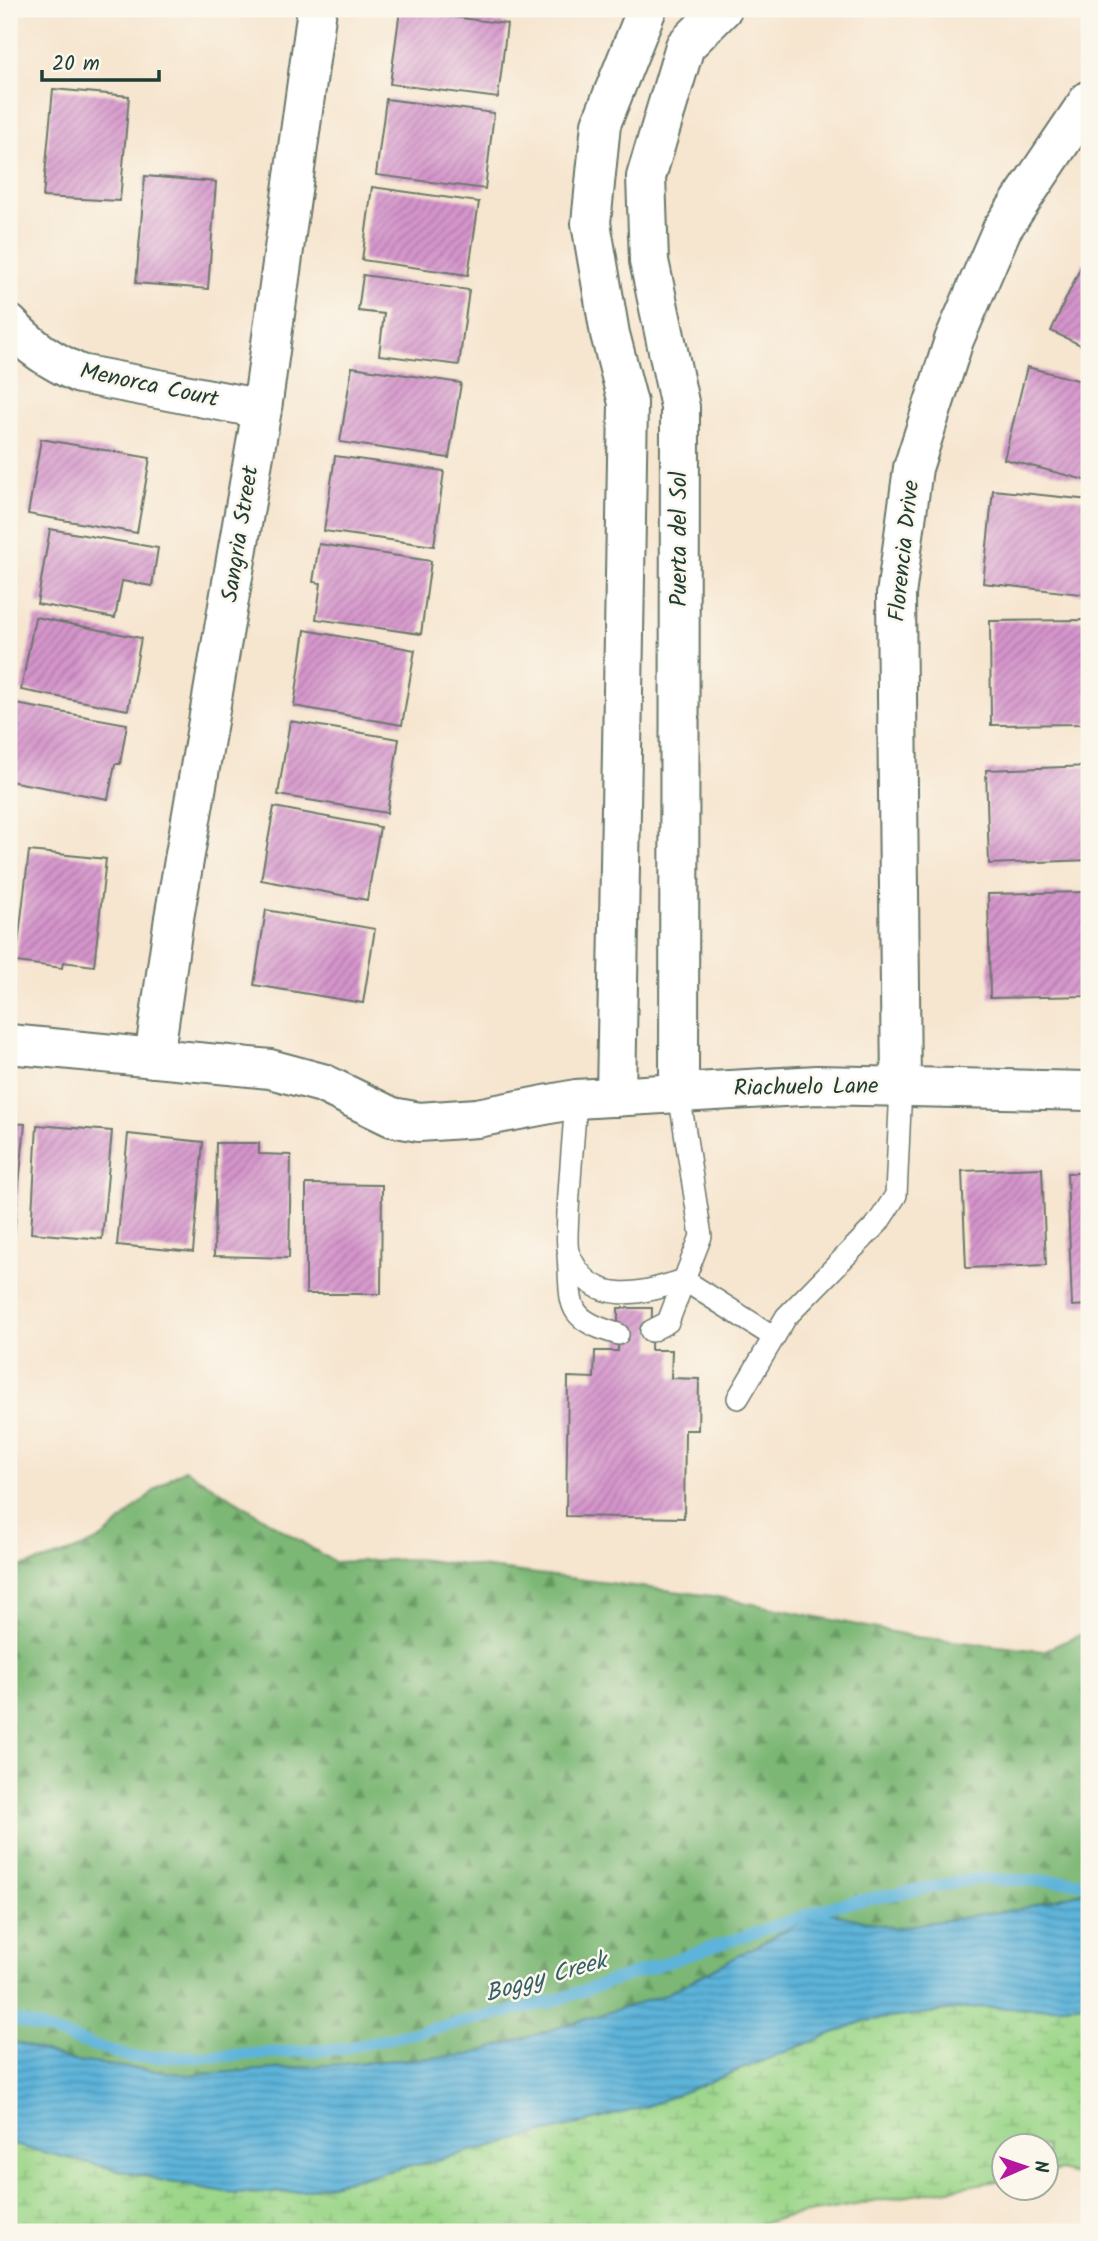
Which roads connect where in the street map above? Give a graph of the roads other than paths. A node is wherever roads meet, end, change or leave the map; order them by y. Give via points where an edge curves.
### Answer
1 (317, 9) edge
2 (647, 9) edge
3 (722, 9) edge
4 (1089, 100) edge
5 (9, 324) edge
6 (262, 409) junction
7 (9, 1044) edge
8 (154, 1058) junction
9 (901, 1086) junction
10 (1089, 1091) edge
11 (679, 1093) junction
12 (616, 1097) junction
13 (576, 1099) junction
14 (567, 1252) junction
15 (684, 1279) junction
16 (652, 1331) dead end
17 (618, 1334) dead end
18 (774, 1337) junction
19 (738, 1398) dead end

1 - 6 street, Sangria Street
2 - 12 street via 601,124 591,223 610,334 628,403
3 - 11 street, Puerta del Sol via 685,46 646,177 649,261 680,407
4 - 9 street, Florencia Drive via 1002,229 954,340 913,468 896,595
5 - 6 street, Menorca Court via 30,347 80,374
6 - 8 street, Sangria Street
7 - 8 street
8 - 13 street, Riachuelo Lane via 297,1075 392,1117 419,1122 524,1112
9 - 10 street, Riachuelo Lane
9 - 11 street, Riachuelo Lane via 817,1085
9 - 18 lane via 896,1195 878,1223 786,1317
11 - 12 street, Riachuelo Lane
11 - 15 lane via 701,1236
12 - 13 street, Riachuelo Lane
13 - 14 lane
14 - 15 lane via 587,1281 618,1294 644,1293
14 - 17 lane via 572,1306 587,1325
15 - 16 lane via 668,1322
15 - 18 lane
18 - 19 lane

